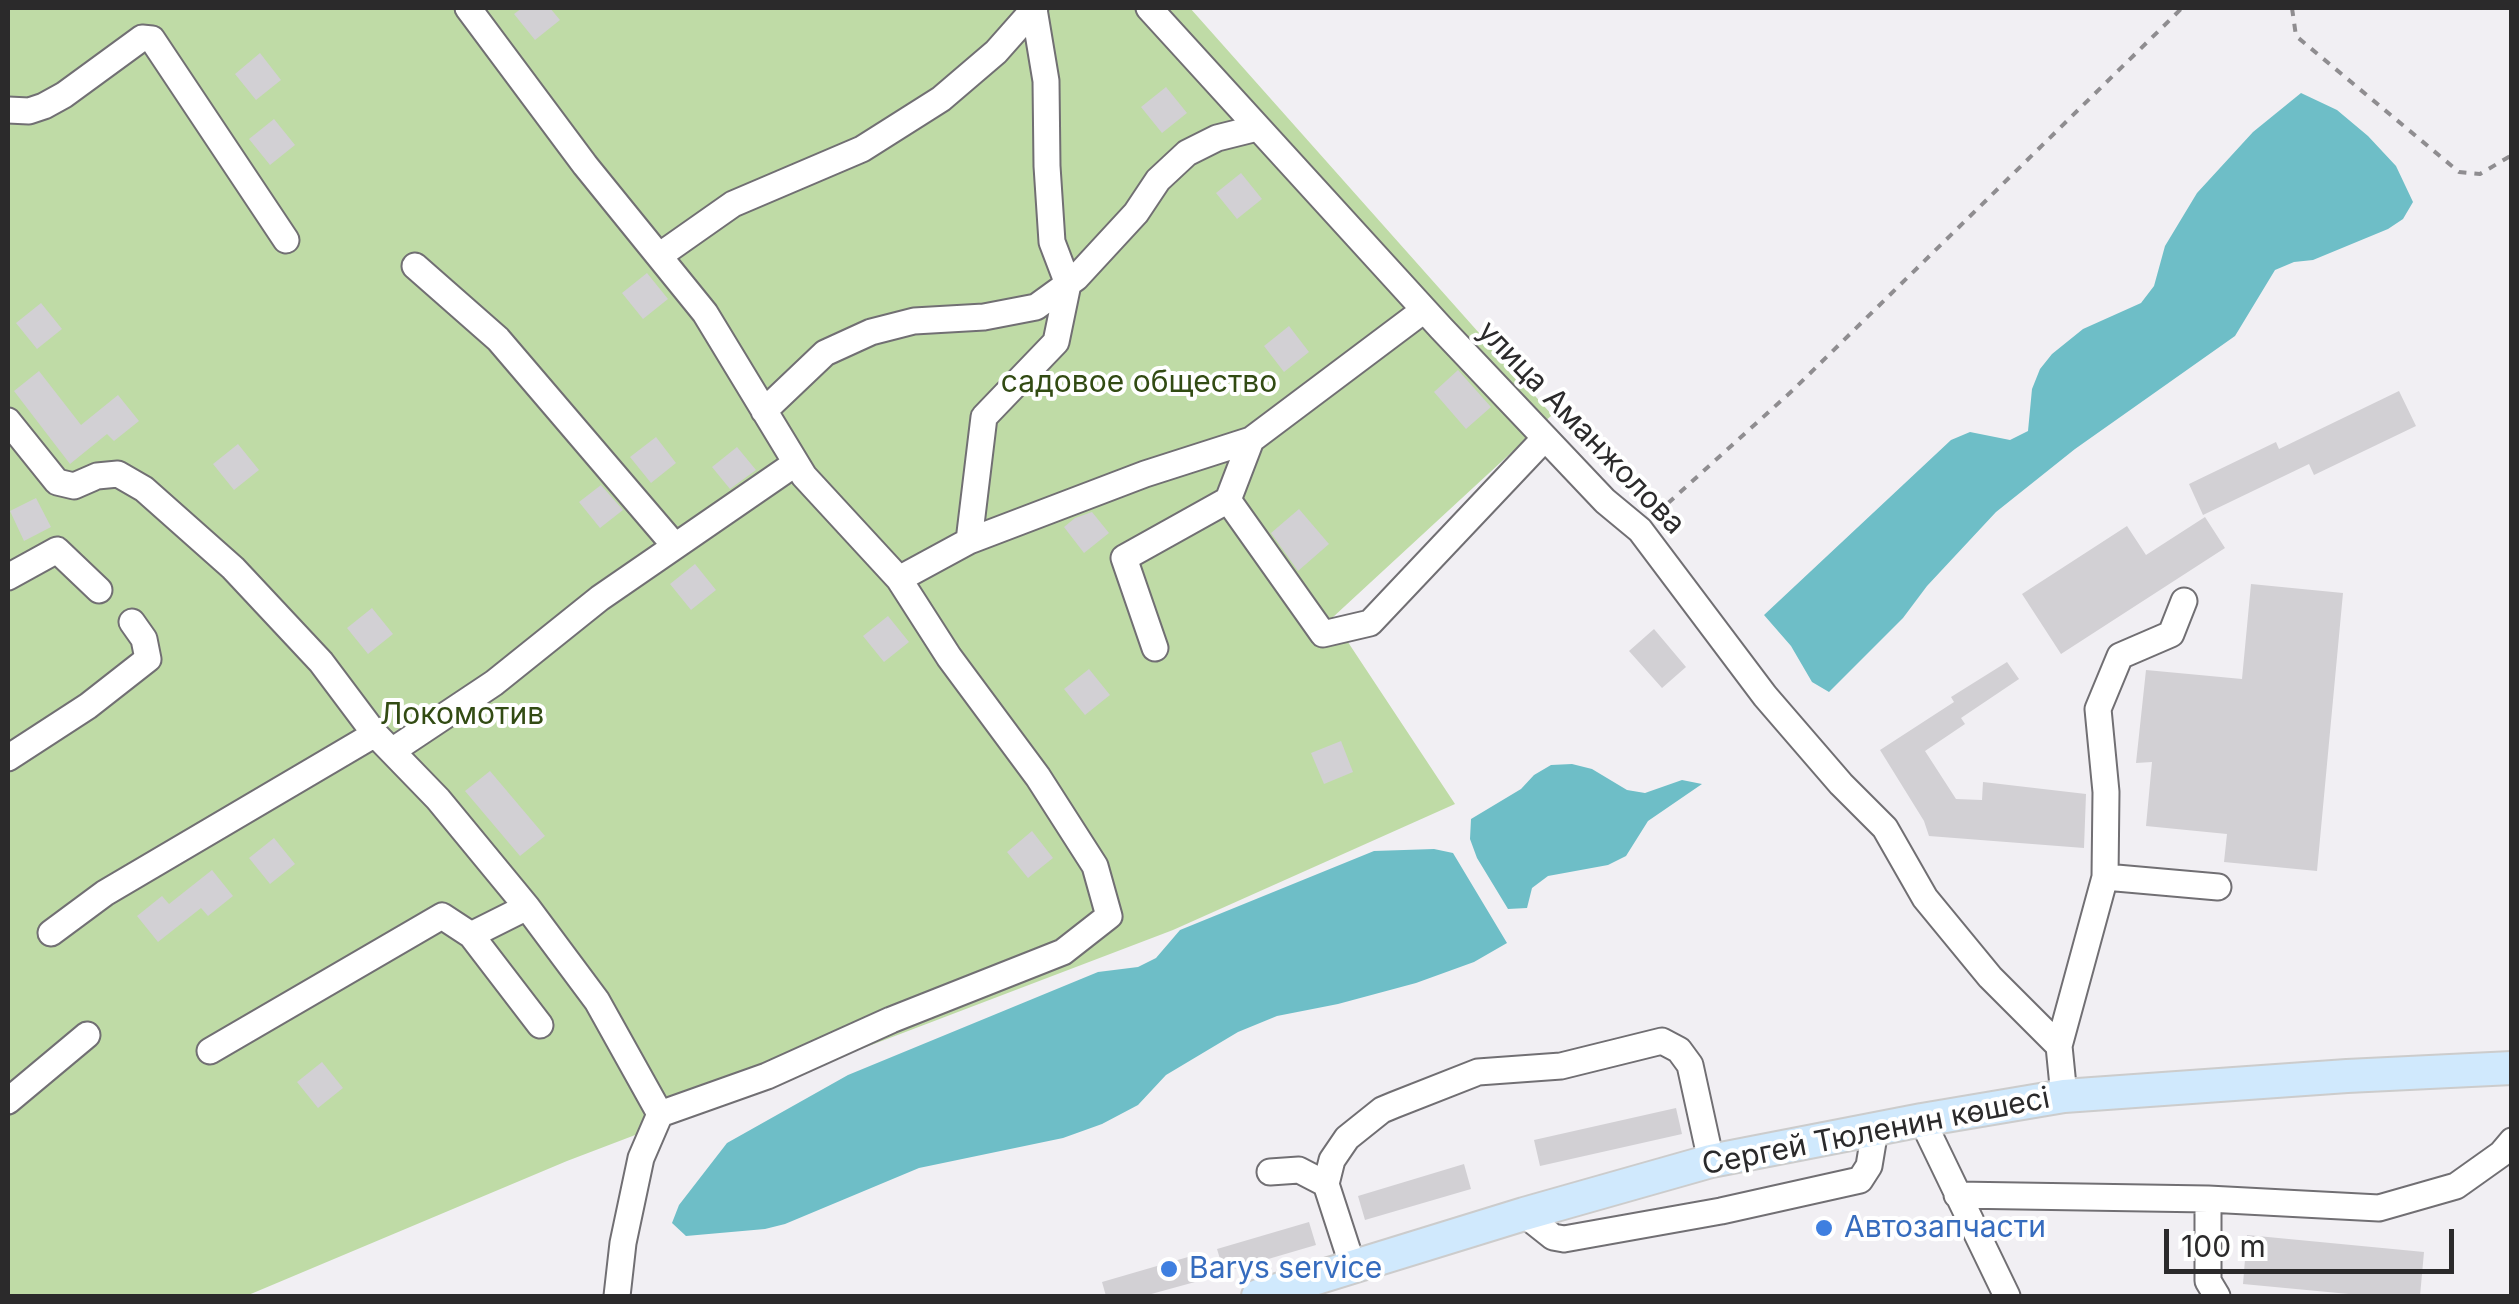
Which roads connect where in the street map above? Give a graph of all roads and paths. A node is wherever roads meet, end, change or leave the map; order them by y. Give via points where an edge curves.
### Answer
1 (468, 8) edge
2 (1035, 8) edge
3 (1149, 8) edge
4 (2182, 8) edge
5 (2292, 8) edge
6 (8, 110) edge
7 (1256, 128) junction
8 (2512, 155) edge
9 (286, 240) dead end
10 (659, 256) junction
11 (416, 266) dead end
12 (1068, 284) junction
13 (1424, 310) junction
14 (764, 411) junction
15 (8, 421) edge
16 (1545, 438) junction
17 (1252, 440) junction
18 (796, 463) junction
19 (1228, 500) junction
20 (1640, 530) junction
21 (969, 541) junction
22 (675, 546) junction
23 (8, 577) edge
24 (899, 579) junction
25 (99, 590) dead end
26 (2184, 601) dead end
27 (132, 622) dead end
28 (1155, 648) dead end
29 (384, 742) junction
30 (8, 758) edge
31 (2106, 877) junction
32 (2218, 887) dead end
33 (527, 907) junction
34 (51, 933) dead end
35 (471, 935) junction
36 (540, 1025) dead end
37 (87, 1035) dead end
38 (2059, 1046) junction
39 (210, 1051) dead end
40 (2512, 1068) edge
41 (2064, 1096) junction
42 (8, 1100) edge
43 (660, 1114) junction
44 (1922, 1120) junction
45 (1874, 1130) junction
46 (2512, 1141) edge
47 (1711, 1161) junction
48 (1270, 1172) dead end
49 (1326, 1184) junction
50 (1957, 1195) junction
51 (2208, 1199) junction
52 (1524, 1214) junction
53 (1335, 1280) edge
54 (618, 1296) edge
55 (1258, 1296) edge
56 (2007, 1296) edge
57 (2217, 1296) edge

1 - 10 street
2 - 10 street via 941,99 862,149 733,204
2 - 12 street via 1046,81 1052,242
3 - 7 street, улица Аманжолова
4 - 20 path via 1794,390
5 - 8 path via 2296,36 2459,172 2480,174
6 - 9 street via 44,106 142,38 152,39
7 - 12 street via 1187,153
7 - 13 street, улица Аманжолова
10 - 14 street via 705,313
11 - 22 street via 498,339
12 - 14 street via 1036,307 871,332 825,353
12 - 21 street via 1056,342 984,417
13 - 16 street, улица Аманжолова
13 - 17 street
14 - 18 street
15 - 29 street via 57,482 74,486 118,474 144,489 233,568
16 - 19 street via 1370,623 1323,634
16 - 20 street, улица Аманжолова
17 - 19 street
17 - 21 street
18 - 22 street
18 - 24 street
19 - 28 street via 1124,558
20 - 38 street, улица Аманжолова via 1765,696 1885,828 1926,898
21 - 24 street
22 - 29 street via 494,683
23 - 25 street via 58,550
24 - 43 street via 1095,866 1109,916 1064,952
26 - 31 street via 2171,634 2120,656 2098,709
27 - 30 street via 148,660
29 - 33 street
29 - 34 street via 106,893
31 - 32 street
31 - 38 street
33 - 35 street
33 - 43 street via 597,1001
35 - 36 street
35 - 39 street via 442,916
37 - 42 street
38 - 41 street
40 - 41 main road, Сергей Тюленин көшесі
41 - 44 main road, Сергей Тюленин көшесі
43 - 54 street via 641,1158
44 - 45 main road, Сергей Тюленин көшесі
44 - 50 street
45 - 47 main road, Сергей Тюленин көшесі
45 - 52 street via 1860,1180 1564,1239
46 - 51 street via 2456,1186 2379,1208
47 - 49 street via 1690,1066 1662,1041 1562,1066 1478,1072 1394,1105 1347,1138
47 - 52 main road, Сергей Тюленин көшесі
48 - 49 street via 1299,1170
49 - 53 street
50 - 51 street
50 - 56 street
51 - 57 street via 2208,1282
52 - 53 main road, Сергей Тюленин көшесі
53 - 55 main road, Сергей Тюленин көшесі

